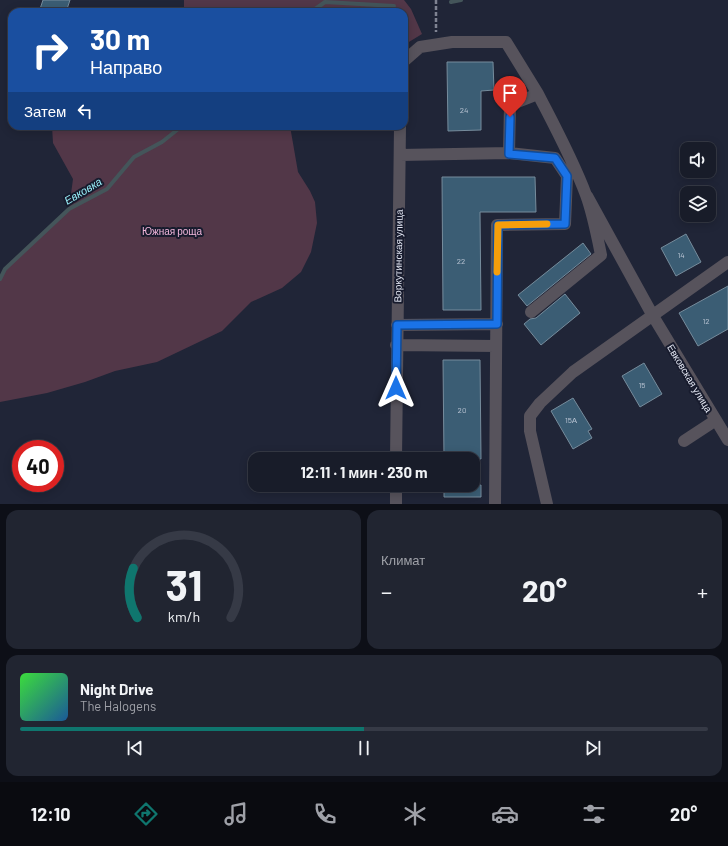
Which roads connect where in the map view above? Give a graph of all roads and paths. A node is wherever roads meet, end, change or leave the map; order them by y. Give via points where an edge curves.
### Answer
1 (436, 0) edge
2 (436, 44) junction
3 (408, 58) edge
4 (538, 94) junction
5 (400, 130) edge
6 (565, 147) junction
7 (509, 154) junction
8 (400, 155) junction
9 (555, 158) junction
10 (586, 196) junction
11 (728, 262) edge
12 (531, 312) dead end
13 (653, 316) junction
14 (497, 324) junction
15 (397, 325) junction
16 (396, 345) junction
17 (496, 346) junction
18 (716, 420) junction
19 (728, 440) edge
20 (684, 441) dead end
21 (396, 452) edge
22 (396, 492) edge
23 (396, 504) edge
24 (495, 504) edge
25 (547, 504) edge

1 - 2 path
2 - 3 street via 420,47
2 - 4 street via 506,42
4 - 6 street
4 - 7 street via 510,105
5 - 8 street, Воркутинская улица
6 - 9 street
6 - 10 street
7 - 8 street
7 - 9 street
8 - 15 street, Воркутинская улица
9 - 14 street via 567,176 565,224 498,225
10 - 12 street via 601,255
10 - 13 street, Евковская улица
11 - 13 street
13 - 18 street, Евковская улица
13 - 25 street via 573,372 540,402 530,416 530,431
14 - 15 street
14 - 17 street
15 - 16 street, Воркутинская улица
16 - 17 street
16 - 21 street, Воркутинская улица
17 - 24 street
18 - 19 street, Евковская улица
18 - 20 street
22 - 23 street

